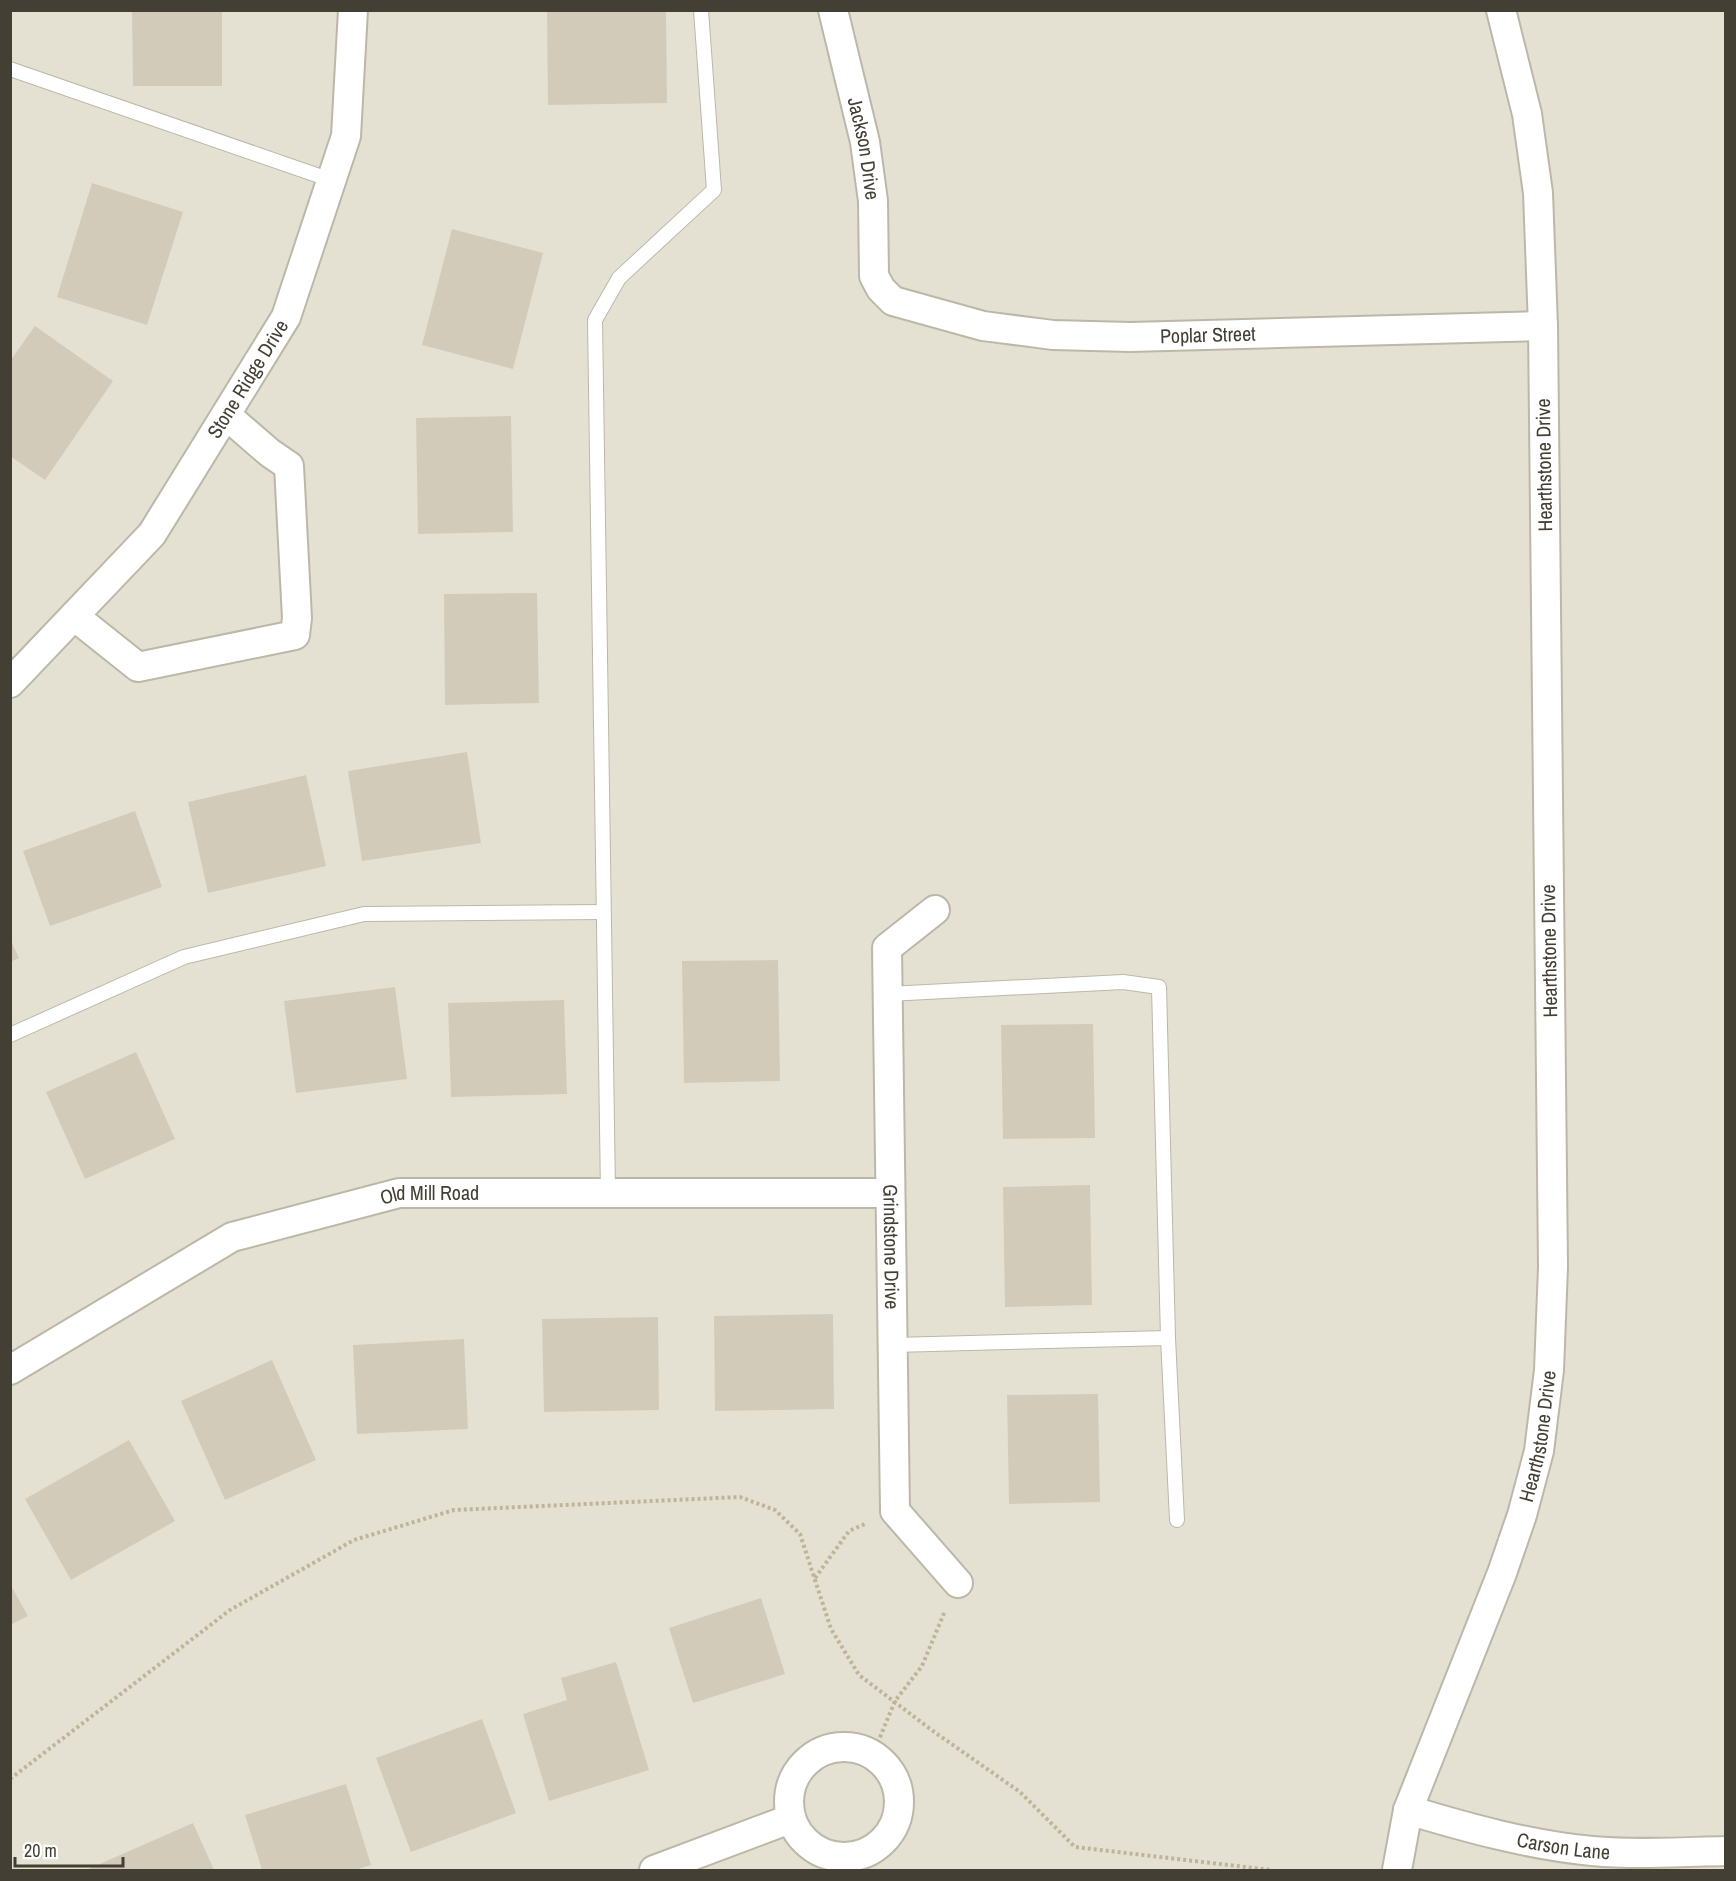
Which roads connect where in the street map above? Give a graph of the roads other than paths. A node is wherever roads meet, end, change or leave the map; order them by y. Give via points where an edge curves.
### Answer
1 (353, 10) edge
2 (700, 10) edge
3 (833, 10) edge
4 (1501, 10) edge
5 (10, 69) edge
6 (331, 180) junction
7 (881, 289) joint
8 (1543, 326) junction
9 (225, 415) junction
10 (74, 616) junction
11 (10, 683) edge
12 (935, 910) dead end
13 (603, 912) junction
14 (888, 994) junction
15 (10, 1035) edge
16 (608, 1193) junction
17 (890, 1193) junction
18 (1168, 1338) junction
19 (892, 1345) junction
20 (10, 1371) edge
21 (1176, 1520) dead end
22 (958, 1583) road end
23 (1408, 1810) junction
24 (790, 1819) junction
25 (1725, 1851) edge
26 (654, 1870) edge
27 (1397, 1870) edge

1 - 6 street, Stone Ridge Drive via 345,136
2 - 13 lane via 714,190 619,278 595,320
3 - 7 street, Jackson Drive via 865,142 873,201 874,276
4 - 8 street, Hearthstone Drive via 1529,125 1538,193
5 - 6 lane
6 - 9 street, Stone Ridge Drive via 286,317
7 - 8 street, Poplar Street via 894,301 938,314 983,326 1053,335 1130,337
8 - 23 street, Hearthstone Drive via 1553,1267 1549,1370 1539,1451 1522,1515
9 - 10 street, Stone Ridge Drive via 152,534
9 - 10 street via 289,466 295,635 138,667
10 - 11 street, Stone Ridge Drive
12 - 14 street, Grindstone Drive via 887,948
13 - 15 lane via 364,914 184,957
13 - 16 lane
14 - 17 street, Grindstone Drive
14 - 18 lane via 1123,982 1159,987
16 - 17 street, Old Mill Road
16 - 20 street, Old Mill Road via 399,1193 232,1237
17 - 19 street, Grindstone Drive
18 - 19 lane
18 - 21 lane
19 - 22 street, Grindstone Drive via 895,1511
23 - 25 street, Carson Lane via 1483,1832 1593,1851
23 - 27 street, Hearthstone Drive
24 - 24 street via 798,1836 828,1856 863,1855 891,1832 898,1816 895,1781 873,1754 855,1747 835,1747 817,1753 802,1765 792,1781
24 - 26 street

